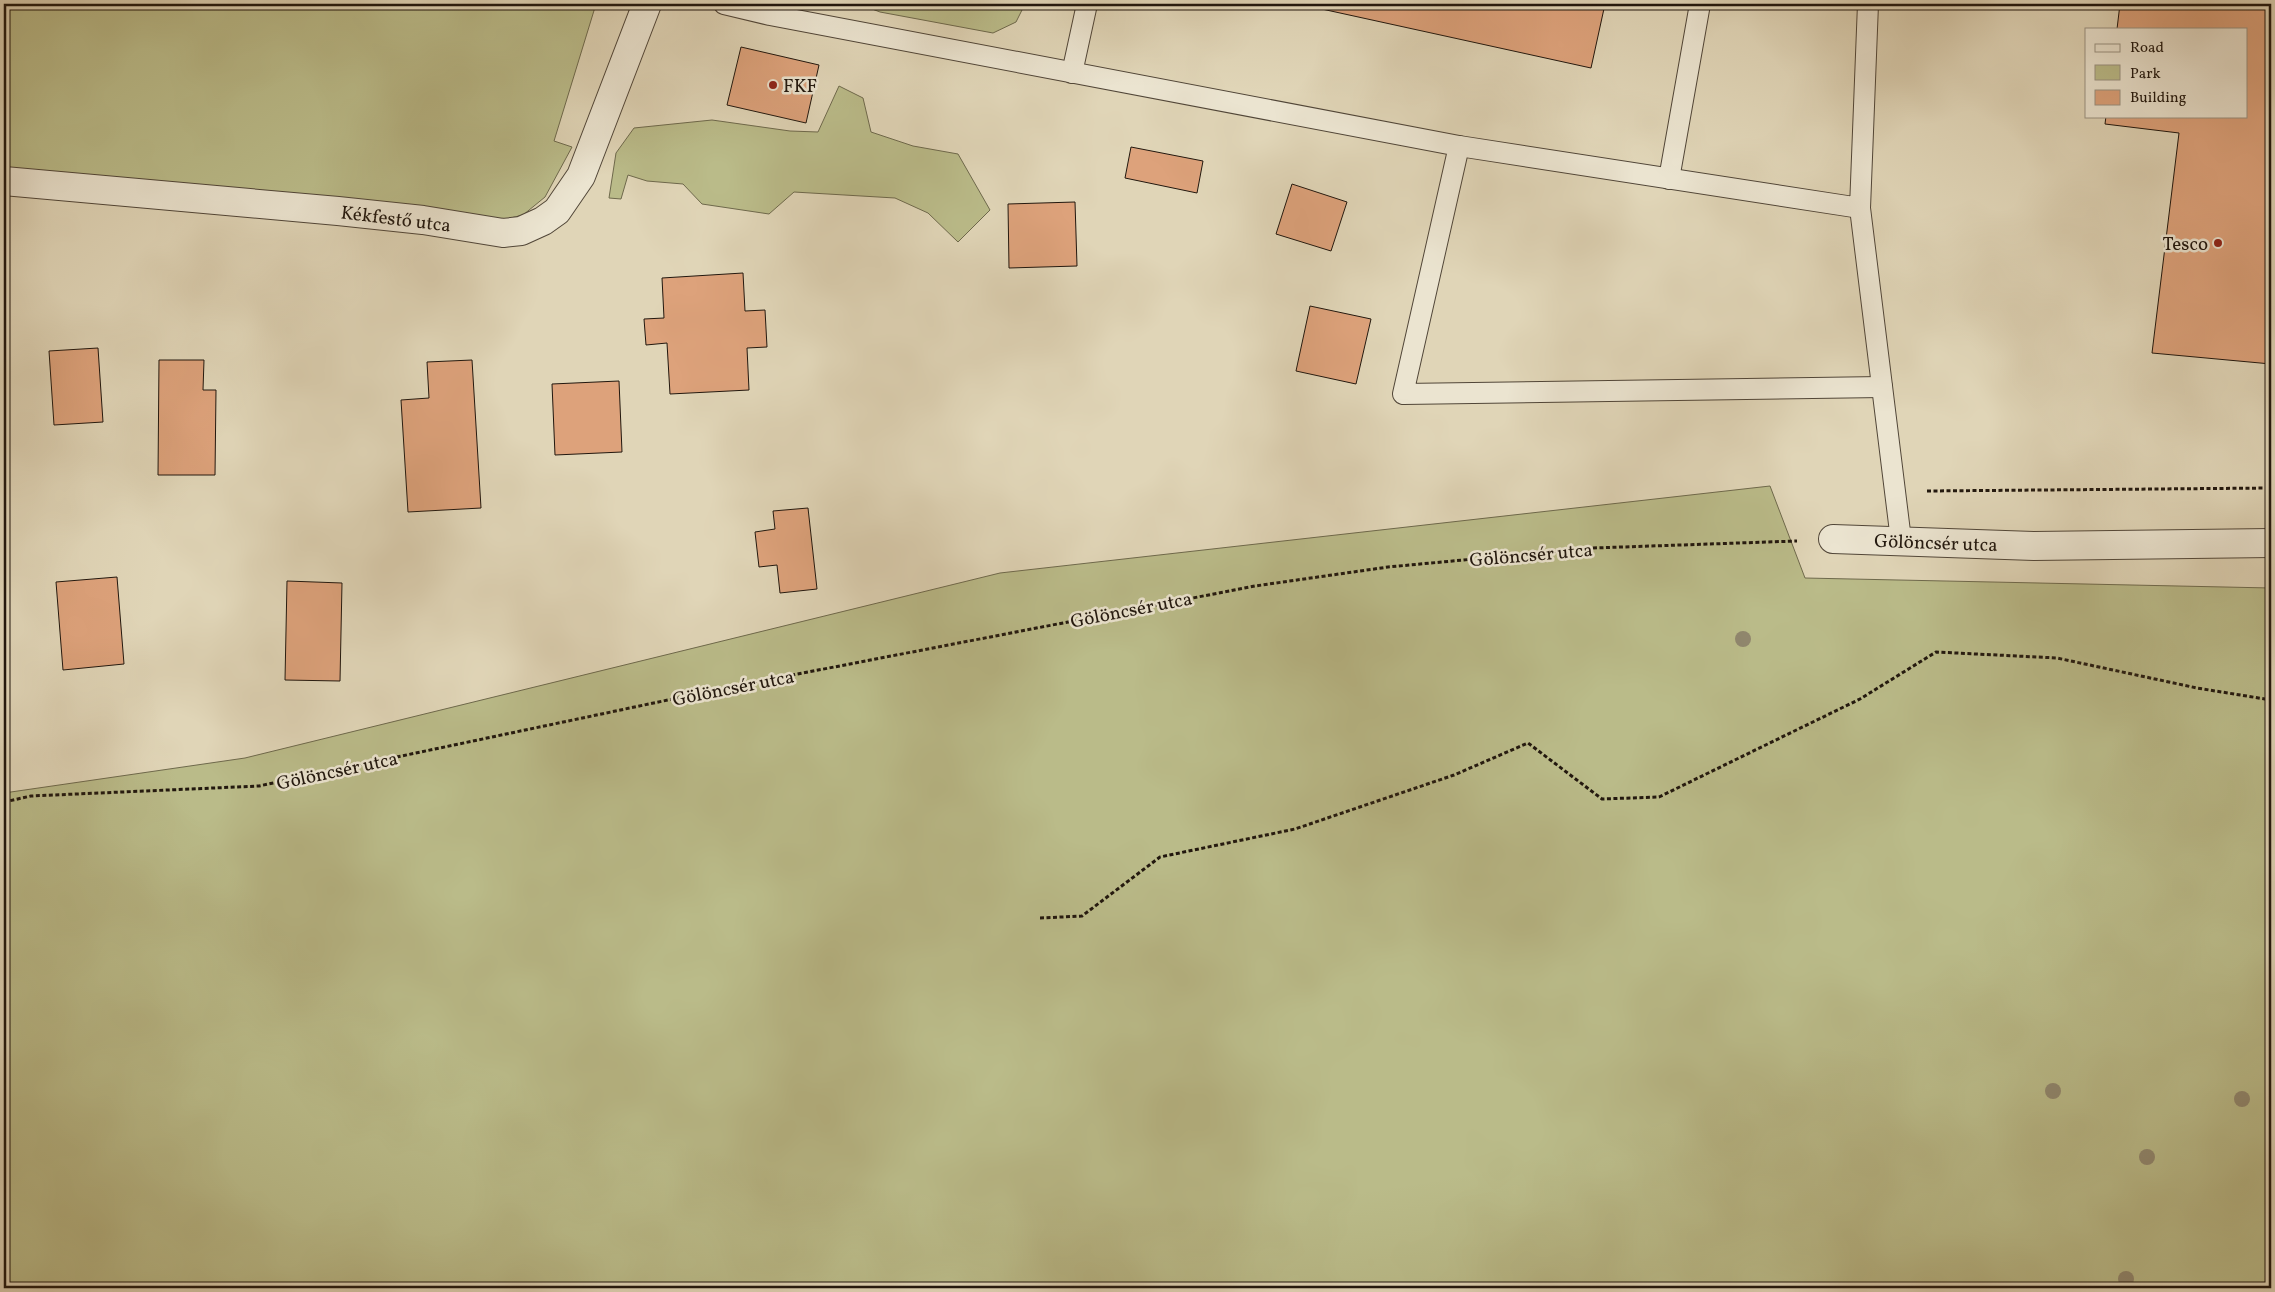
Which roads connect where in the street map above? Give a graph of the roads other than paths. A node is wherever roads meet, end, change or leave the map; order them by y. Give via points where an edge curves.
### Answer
1 (647, 4) edge
2 (724, 4) edge
3 (1087, 4) edge
4 (1700, 4) edge
5 (1868, 4) edge
6 (1072, 73) junction
7 (1459, 146) junction
8 (1669, 178) junction
9 (4, 182) edge
10 (1860, 208) junction
11 (1882, 387) junction
12 (1834, 539) road end
13 (1901, 540) junction
14 (2271, 542) edge

1 - 9 street, Kékfestő utca via 581,176 557,212 521,230 504,233 338,211
2 - 6 lane
3 - 6 lane
4 - 8 lane
5 - 10 lane
6 - 7 lane
7 - 8 lane
7 - 11 lane via 1403,394
8 - 10 lane
10 - 11 lane
11 - 13 lane
12 - 13 street, Gölöncsér utca
13 - 14 street, Gölöncsér utca via 2034,546

